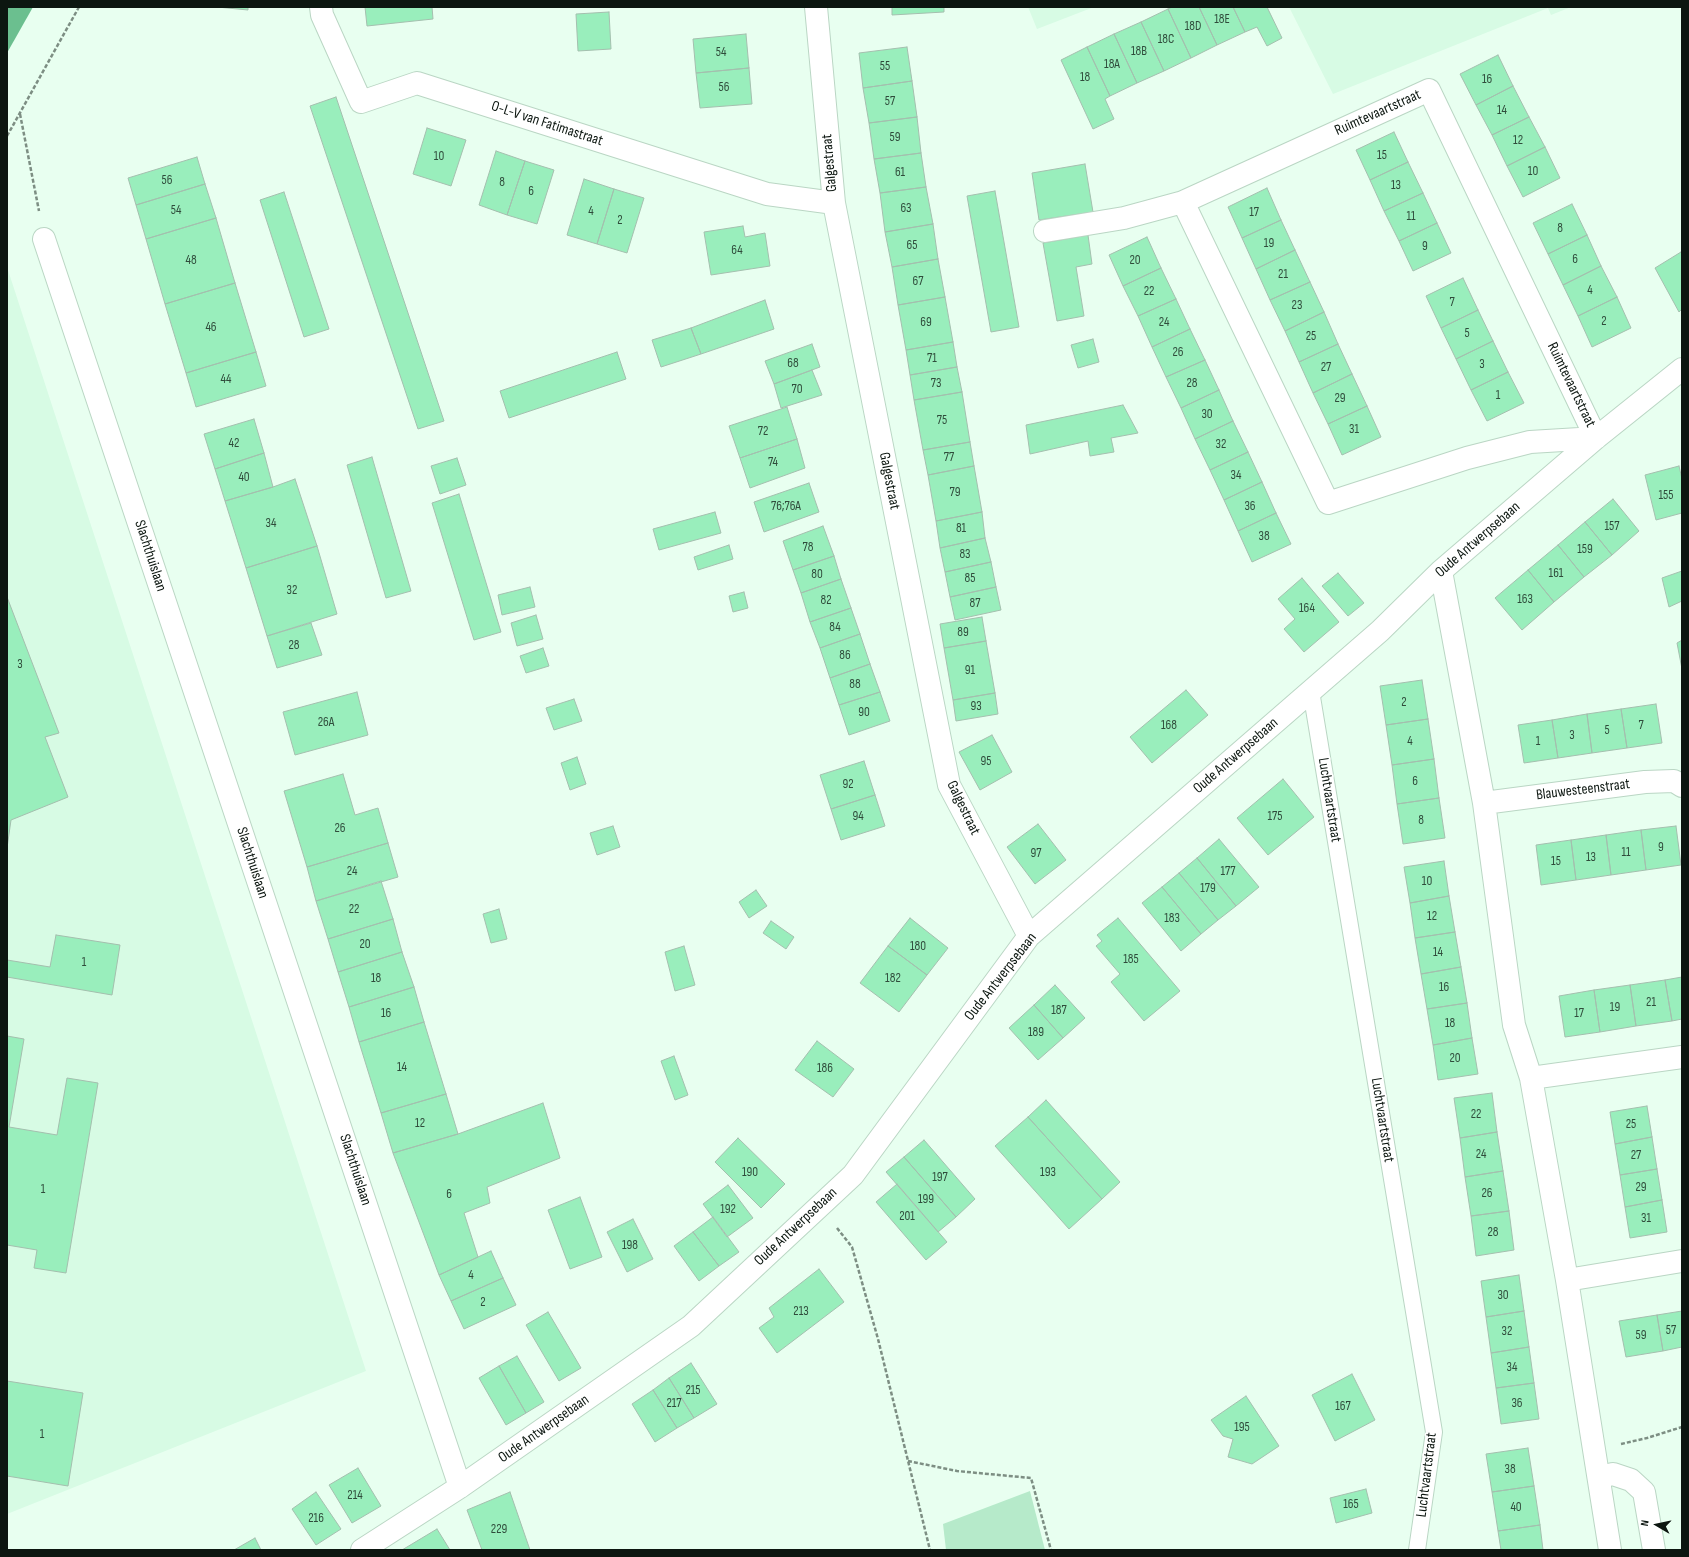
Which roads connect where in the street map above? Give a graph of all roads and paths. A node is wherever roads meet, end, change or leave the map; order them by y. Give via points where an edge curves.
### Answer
1 (79, 7) edge
2 (321, 7) edge
3 (816, 7) edge
4 (20, 113) junction
5 (7, 136) edge
6 (1182, 202) junction
7 (834, 203) junction
8 (1045, 231) dead end
9 (44, 239) joint
10 (1682, 369) edge
11 (1596, 438) junction
12 (1442, 572) junction
13 (1311, 691) junction
14 (1682, 786) edge
15 (1484, 803) junction
16 (1029, 936) junction
17 (1682, 1058) edge
18 (1531, 1078) junction
19 (818, 1206) junction
20 (1682, 1261) edge
21 (1567, 1280) junction
22 (1682, 1427) edge
23 (1595, 1449) junction
24 (908, 1461) junction
25 (1599, 1477) junction
26 (460, 1487) junction
27 (362, 1550) edge
28 (930, 1550) edge
29 (1051, 1550) edge
30 (1417, 1550) edge
31 (1610, 1550) edge
32 (1654, 1550) edge

1 - 4 path
2 - 7 street, O-L-V van Fatimastraat via 322,15 361,102 417,83 767,194
3 - 7 street, Galgestraat
4 - 5 path
4 - 9 path
6 - 8 street, Ruimtevaartstraat via 1124,218
6 - 11 street, Ruimtevaartstraat via 1328,503 1467,458 1530,442
6 - 11 street, Ruimtevaartstraat via 1429,90
7 - 16 street, Galgestraat via 949,785
9 - 26 street, Slachthuislaan
10 - 11 street, Oude Antwerpsebaan
11 - 12 street, Oude Antwerpsebaan
12 - 13 street, Oude Antwerpsebaan
12 - 15 street
13 - 16 street, Oude Antwerpsebaan
13 - 30 lane, Luchtvaartstraat via 1434,1432
14 - 15 street, Blauwesteenstraat via 1674,781 1645,782
15 - 18 street via 1514,1025
16 - 19 street, Oude Antwerpsebaan via 853,1175
17 - 18 street
18 - 21 street
19 - 24 path via 852,1247
19 - 26 street, Oude Antwerpsebaan via 691,1326
20 - 21 street
21 - 23 street
22 - 23 path via 1647,1438
23 - 25 street
24 - 28 path
24 - 29 path via 957,1471 1031,1478
25 - 31 street
25 - 32 street via 1613,1474 1631,1480 1644,1492
26 - 27 street, Oude Antwerpsebaan

